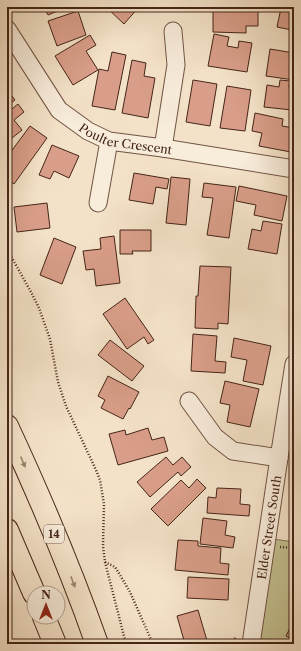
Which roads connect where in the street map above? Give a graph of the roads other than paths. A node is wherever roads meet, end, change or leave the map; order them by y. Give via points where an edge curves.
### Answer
1 (7, 29) edge
2 (173, 31) dead end
3 (109, 140) junction
4 (163, 148) junction
5 (294, 169) edge
6 (98, 203) dead end
7 (294, 364) edge
8 (189, 401) dead end
9 (7, 426) edge
10 (279, 458) junction
11 (7, 530) edge
12 (31, 585) edge
13 (47, 625) edge
14 (55, 644) edge
15 (97, 644) edge
16 (250, 644) edge

1 - 3 street, Poulter Crescent via 59,110 88,131
2 - 4 street via 176,65
3 - 4 street, Poulter Crescent
3 - 6 street
4 - 5 street, Poulter Crescent
7 - 10 street, Elder Street South
8 - 10 street via 214,437 233,451
9 -> 15 highway, 14 via 59,545
10 - 16 street, Elder Street South
11 - 12 highway
13 - 14 highway

